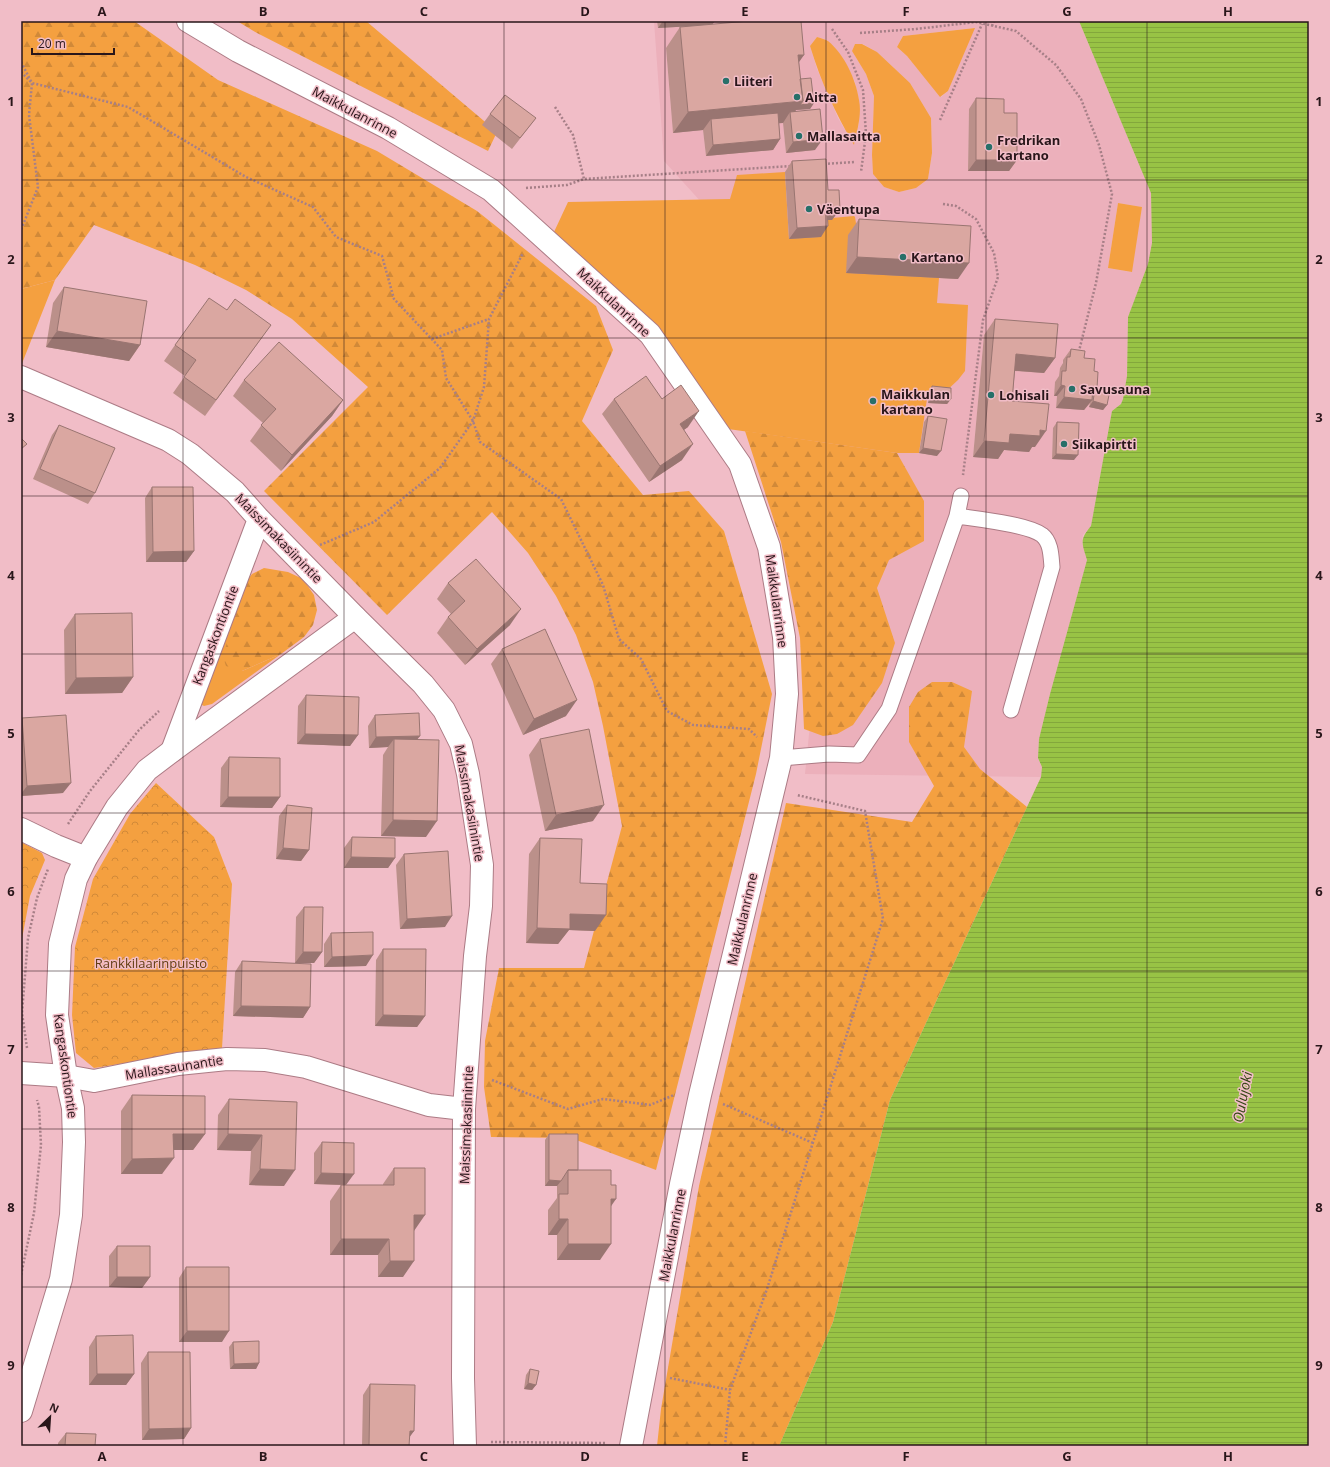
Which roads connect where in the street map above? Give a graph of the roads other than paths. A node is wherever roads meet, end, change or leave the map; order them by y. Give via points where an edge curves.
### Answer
1 (188, 21) edge
2 (21, 377) edge
3 (961, 496) road end
4 (957, 516) junction
5 (259, 520) junction
6 (355, 617) junction
7 (1011, 710) dead end
8 (172, 751) junction
9 (781, 758) junction
10 (21, 829) edge
11 (86, 858) junction
12 (21, 1073) edge
13 (66, 1076) junction
14 (464, 1110) junction
15 (21, 1411) edge
16 (465, 1444) edge
17 (632, 1445) edge

1 - 9 street, Maikkulanrinne via 238,51 388,128 491,190 650,334 740,464 769,547 784,638 787,694
2 - 5 street, Maissimakasiinintie via 168,440 190,454 235,492
3 - 4 lane
4 - 7 lane via 1025,527 1042,535 1050,548 1052,567
4 - 9 lane via 889,709 858,755 829,754
5 - 6 street, Maissimakasiinintie
5 - 8 street, Kangaskontiontie
6 - 8 street, Kangaskontiontie
6 - 14 street, Maissimakasiinintie via 423,684 444,710 461,744 468,774 482,866
8 - 11 street, Kangaskontiontie via 147,770 117,806
9 - 17 street, Maikkulanrinne via 700,1095
10 - 11 street
11 - 13 street, Kangaskontiontie via 76,879 60,944 57,1015
12 - 13 street, Mallassaunantie
13 - 14 street, Mallassaunantie via 94,1081 178,1064 227,1059 265,1060 306,1067 429,1105
13 - 15 street, Kangaskontiontie via 73,1108 74,1135 71,1215 61,1279
14 - 16 street, Maissimakasiinintie

